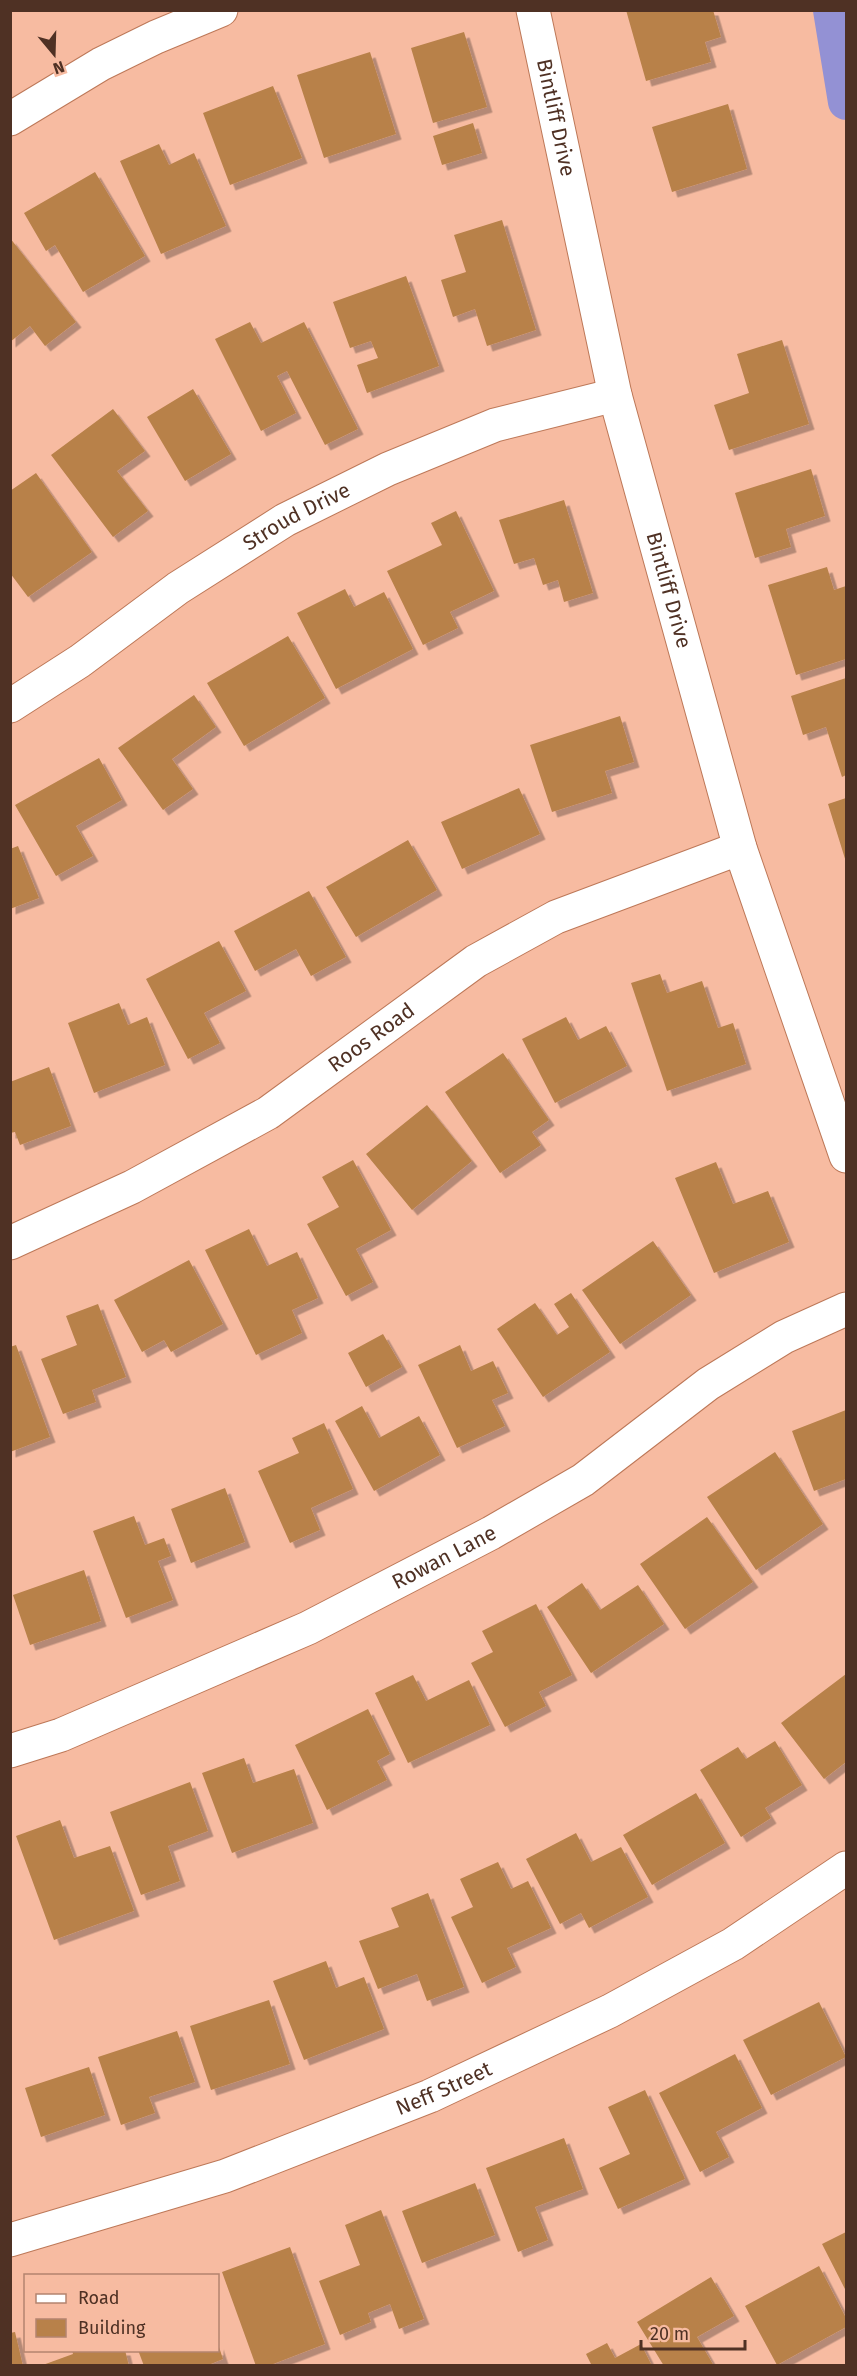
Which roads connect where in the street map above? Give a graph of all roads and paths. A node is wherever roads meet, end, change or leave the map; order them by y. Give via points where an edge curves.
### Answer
1 (221, 10) edge
2 (533, 10) edge
3 (10, 119) edge
4 (615, 395) junction
5 (10, 706) edge
6 (740, 848) junction
7 (846, 1156) edge
8 (10, 1243) edge
9 (846, 1308) edge
10 (10, 1750) edge
11 (846, 1868) edge
12 (10, 2240) edge

1 - 3 street via 101,64
2 - 4 street, Bintliff Drive
4 - 5 street, Stroud Drive via 495,425 388,469 285,520 178,588 80,661
4 - 6 street, Bintliff Drive
6 - 7 street, Bintliff Drive
6 - 8 street, Roos Road via 556,917 476,961 268,1113 132,1187
9 - 10 street, Rowan Lane via 784,1337 708,1384 583,1480 491,1533 308,1628 61,1735
11 - 12 street, Neff Street via 733,1944 610,2011 430,2096 225,2176

